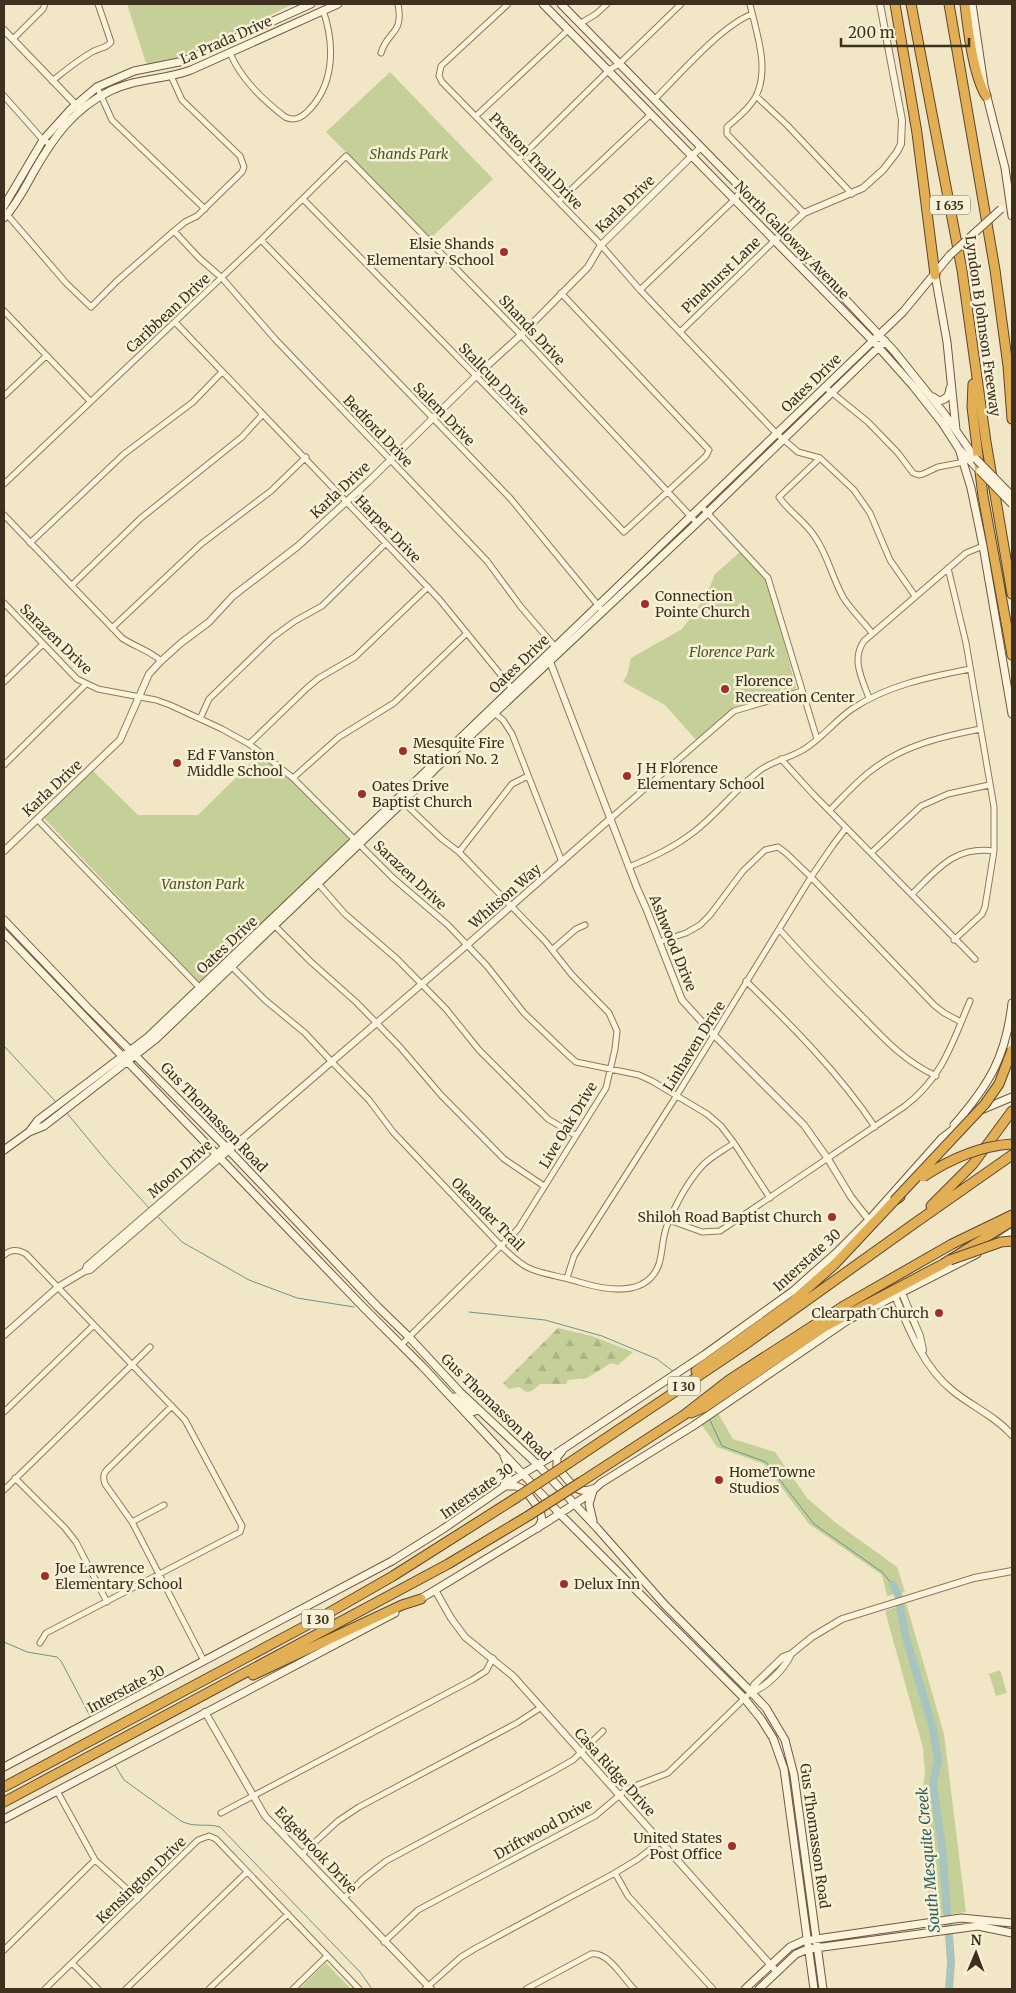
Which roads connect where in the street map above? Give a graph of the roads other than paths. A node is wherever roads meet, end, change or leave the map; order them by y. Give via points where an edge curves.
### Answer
1 (45, 4) edge
2 (98, 4) edge
3 (311, 4) edge
4 (338, 4) edge
5 (398, 4) edge
6 (508, 4) edge
7 (543, 4) edge
8 (561, 4) edge
9 (681, 4) edge
10 (750, 4) edge
11 (880, 4) edge
12 (895, 4) edge
13 (911, 4) edge
14 (949, 4) edge
15 (964, 4) edge
16 (972, 4) edge
17 (604, 5) edge
18 (323, 10) junction
19 (752, 14) junction
20 (581, 23) junction
21 (4, 30) edge
22 (568, 30) junction
23 (13, 40) junction
24 (230, 53) junction
25 (381, 53) dead end
26 (190, 59) junction
27 (619, 64) junction
28 (196, 68) junction
29 (609, 70) junction
30 (171, 76) junction
31 (52, 81) junction
32 (97, 87) junction
33 (4, 96) edge
34 (101, 96) junction
35 (756, 96) junction
36 (986, 96) junction
37 (655, 99) junction
38 (76, 104) junction
39 (82, 110) junction
40 (651, 114) junction
41 (476, 116) junction
42 (46, 142) junction
43 (701, 147) junction
44 (346, 156) joint
45 (692, 156) junction
46 (518, 160) junction
47 (1010, 183) edge
48 (22, 184) junction
49 (742, 189) junction
50 (852, 194) junction
51 (304, 200) junction
52 (735, 200) junction
53 (1011, 200) edge
54 (559, 201) junction
55 (4, 206) edge
56 (205, 209) junction
57 (804, 213) junction
58 (5, 214) edge
59 (1012, 216) edge
60 (174, 231) junction
61 (782, 232) junction
62 (261, 240) junction
63 (775, 240) junction
64 (601, 245) junction
65 (935, 275) junction
66 (823, 277) junction
67 (222, 278) junction
68 (816, 283) junction
69 (640, 290) junction
70 (561, 293) junction
71 (4, 312) edge
72 (175, 322) junction
73 (680, 332) junction
74 (521, 335) junction
75 (876, 338) junction
76 (885, 341) junction
77 (879, 348) junction
78 (973, 354) junction
79 (46, 356) junction
80 (1008, 366) junction
81 (222, 372) junction
82 (476, 376) junction
83 (951, 378) junction
84 (1012, 384) edge
85 (824, 387) junction
86 (832, 393) junction
87 (928, 393) junction
88 (4, 396) edge
89 (90, 401) junction
90 (263, 414) junction
91 (432, 418) junction
92 (1012, 419) edge
93 (776, 433) junction
94 (956, 433) junction
95 (783, 439) junction
96 (958, 449) junction
97 (306, 457) junction
98 (820, 458) junction
99 (389, 460) junction
100 (964, 462) junction
101 (977, 465) junction
102 (967, 473) junction
103 (4, 484) edge
104 (668, 491) junction
105 (1012, 496) edge
106 (346, 501) junction
107 (1012, 504) edge
108 (701, 506) junction
109 (708, 512) junction
110 (4, 515) edge
111 (691, 516) junction
112 (697, 523) junction
113 (386, 542) junction
114 (30, 543) junction
115 (983, 546) junction
116 (948, 568) junction
117 (72, 586) junction
118 (428, 587) junction
119 (1012, 594) edge
120 (915, 596) junction
121 (4, 603) edge
122 (600, 608) junction
123 (112, 628) junction
124 (467, 632) junction
125 (872, 634) junction
126 (43, 644) junction
127 (557, 649) junction
128 (1012, 655) edge
129 (548, 658) junction
130 (161, 661) junction
131 (970, 669) junction
132 (4, 682) edge
133 (86, 684) junction
134 (514, 690) junction
135 (802, 691) junction
136 (139, 697) junction
137 (869, 698) junction
138 (492, 711) junction
139 (1012, 714) edge
140 (200, 719) junction
141 (980, 728) junction
142 (817, 739) junction
143 (249, 744) junction
144 (781, 759) junction
145 (4, 765) edge
146 (528, 776) junction
147 (293, 778) junction
148 (989, 785) junction
149 (401, 800) junction
150 (830, 810) junction
151 (38, 819) junction
152 (610, 819) junction
153 (846, 828) junction
154 (357, 842) junction
155 (4, 851) edge
156 (994, 851) junction
157 (459, 852) junction
158 (871, 854) junction
159 (562, 862) junction
160 (629, 868) junction
161 (811, 877) junction
162 (316, 882) junction
163 (912, 894) junction
164 (511, 906) junction
165 (4, 920) edge
166 (273, 923) junction
167 (585, 925) dead end
168 (779, 929) junction
169 (4, 933) edge
170 (954, 940) junction
171 (659, 942) junction
172 (467, 945) junction
173 (552, 950) junction
174 (975, 959) dead end
175 (229, 964) junction
176 (52, 971) junction
177 (45, 976) junction
178 (746, 981) junction
179 (420, 984) junction
180 (202, 990) junction
181 (970, 1001) dead end
182 (1012, 1003) edge
183 (961, 1022) junction
184 (377, 1023) junction
185 (713, 1034) junction
186 (131, 1050) junction
187 (1012, 1050) edge
188 (137, 1055) junction
189 (125, 1059) junction
190 (332, 1061) junction
191 (610, 1069) junction
192 (936, 1076) junction
193 (677, 1095) junction
194 (75, 1097) junction
195 (1012, 1097) edge
196 (1012, 1111) edge
197 (875, 1127) junction
198 (29, 1132) junction
199 (575, 1135) junction
200 (942, 1138) junction
201 (734, 1143) junction
202 (237, 1144) joint
203 (1012, 1144) edge
204 (227, 1148) junction
205 (4, 1150) edge
206 (1012, 1155) edge
207 (218, 1156) junction
208 (828, 1159) junction
209 (544, 1186) junction
210 (770, 1198) junction
211 (894, 1201) junction
212 (1012, 1215) edge
213 (669, 1220) junction
214 (869, 1220) junction
215 (1012, 1221) edge
216 (908, 1228) junction
217 (1012, 1232) edge
218 (1012, 1240) edge
219 (501, 1246) junction
220 (4, 1256) edge
221 (950, 1260) junction
222 (336, 1261) junction
223 (327, 1270) junction
224 (567, 1278) junction
225 (58, 1287) junction
226 (895, 1294) junction
227 (94, 1325) junction
228 (4, 1335) edge
229 (409, 1336) junction
230 (401, 1345) junction
231 (150, 1347) dead end
232 (131, 1364) junction
233 (450, 1397) junction
234 (172, 1406) junction
235 (479, 1410) junction
236 (4, 1412) edge
237 (684, 1415) junction
238 (640, 1416) junction
239 (1012, 1435) edge
240 (563, 1449) junction
241 (503, 1453) junction
242 (538, 1465) junction
243 (524, 1474) junction
244 (15, 1478) junction
245 (503, 1488) junction
246 (594, 1489) junction
247 (4, 1490) edge
248 (575, 1504) junction
249 (164, 1505) dead end
250 (560, 1514) junction
251 (132, 1522) junction
252 (537, 1528) junction
253 (597, 1528) junction
254 (1012, 1571) edge
255 (159, 1574) junction
256 (435, 1590) junction
257 (421, 1599) junction
258 (107, 1602) junction
259 (40, 1643) dead end
260 (493, 1658) junction
261 (204, 1661) junction
262 (751, 1692) junction
263 (200, 1697) junction
264 (744, 1698) junction
265 (540, 1708) junction
266 (205, 1712) junction
267 (603, 1731) dead end
268 (785, 1740) junction
269 (775, 1744) junction
270 (580, 1752) junction
271 (4, 1768) edge
272 (4, 1787) edge
273 (57, 1791) junction
274 (797, 1795) junction
275 (253, 1796) junction
276 (620, 1796) junction
277 (788, 1796) junction
278 (4, 1802) edge
279 (221, 1813) dead end
280 (4, 1820) edge
281 (660, 1842) junction
282 (302, 1854) junction
283 (95, 1860) junction
284 (247, 1872) junction
285 (615, 1873) junction
286 (344, 1898) junction
287 (138, 1899) junction
288 (288, 1914) junction
289 (1012, 1923) edge
290 (886, 1930) junction
291 (1012, 1933) edge
292 (817, 1939) junction
293 (884, 1939) junction
294 (807, 1940) junction
295 (384, 1942) junction
296 (818, 1948) junction
297 (808, 1949) junction
298 (4, 1950) edge
299 (327, 1956) junction
300 (72, 1963) junction
301 (770, 1965) junction
302 (777, 1972) junction
303 (428, 1988) edge
304 (44, 1989) edge
305 (98, 1989) edge
306 (126, 1989) edge
307 (210, 1989) edge
308 (293, 1989) edge
309 (359, 1989) edge
310 (526, 1989) edge
311 (634, 1989) edge
312 (713, 1989) edge
313 (745, 1989) edge
314 (759, 1989) edge
315 (814, 1989) edge
316 (824, 1989) edge

1 - 23 street
2 - 31 street via 111,37 109,46 81,59
3 - 26 main road, La Prada Drive
4 - 18 main road, La Prada Drive
5 - 25 street via 398,28
6 - 41 street, Preston Trail Drive via 439,70 442,82
7 - 22 main road, North Galloway Avenue
8 - 20 main road, North Galloway Avenue
9 - 27 street
10 - 19 street
11 - 50 street, Pinehurst Lane via 903,133 897,152 883,170
12 - 65 highway via 917,133
13 - 78 highway, Lyndon B Johnson Freeway / I 635 via 962,270
14 - 80 highway, Lyndon B Johnson Freeway / I 635 via 995,270
15 - 36 highway
16 - 36 main road
17 - 20 street
18 - 24 main road, La Prada Drive
18 - 24 street via 330,34 329,72 321,94 298,118 290,120 285,117 255,90 240,73
19 - 35 street via 762,63
19 - 37 street via 739,19
20 - 27 main road, North Galloway Avenue
21 - 23 street
22 - 29 main road, North Galloway Avenue
22 - 41 street
23 - 31 street
24 - 28 main road, La Prada Drive
26 - 28 main road
26 - 32 main road, La Prada Drive via 134,71
27 - 29 street
27 - 37 main road, North Galloway Avenue
28 - 30 main road, La Prada Drive
29 - 40 main road, North Galloway Avenue
29 - 46 street
30 - 34 main road, La Prada Drive via 134,82
30 - 56 street via 182,100 240,156 244,167
31 - 38 street
32 - 34 street
32 - 38 main road, La Prada Drive
33 - 42 street
34 - 39 main road, La Prada Drive
34 - 56 street via 112,120
35 - 50 street
35 - 57 street via 727,127 727,134
36 - 47 main road
37 - 43 main road, North Galloway Avenue
38 - 39 street
38 - 42 main road, La Prada Drive
39 - 42 main road, La Prada Drive
40 - 45 main road, North Galloway Avenue
40 - 54 street
41 - 46 street, Preston Trail Drive
42 - 48 main road, La Prada Drive
43 - 45 street, Karla Drive
43 - 49 main road, North Galloway Avenue
44 - 51 street, Caribbean Drive
44 - 74 street, Shands Drive
45 - 52 main road, North Galloway Avenue
45 - 64 street, Karla Drive
46 - 54 street, Preston Trail Drive
47 - 53 main road
48 - 55 main road, La Prada Drive
48 - 58 main road, La Prada Drive
49 - 52 street
49 - 61 main road, North Galloway Avenue
50 - 57 street, Pinehurst Lane
51 - 62 street, Caribbean Drive
51 - 82 street, Stallcup Drive
52 - 63 main road, North Galloway Avenue
52 - 69 street
53 - 59 main road
53 - 65 main road, Oates Drive, bridge via 950,255
54 - 64 street, Preston Trail Drive
56 - 60 street
57 - 61 street, Pinehurst Lane
58 - 60 street via 91,307
60 - 67 street, Bedford Drive
61 - 63 street, Pinehurst Lane
61 - 66 main road, North Galloway Avenue
62 - 67 street, Caribbean Drive
62 - 91 street, Salem Drive
63 - 68 main road, North Galloway Avenue
63 - 73 street, Pinehurst Lane
64 - 69 street, Preston Trail Drive
64 - 70 street, Karla Drive via 588,267
65 - 75 main road, Oates Drive
65 - 83 main road
66 - 68 main road
66 - 75 main road, North Galloway Avenue
67 - 72 street, Caribbean Drive
67 - 99 street, Bedford Drive
68 - 75 main road, North Galloway Avenue
69 - 73 street, Preston Trail Drive
70 - 74 street, Karla Drive
70 - 104 street via 709,450
71 - 79 street
72 - 81 street, Harper Drive
72 - 89 street, Caribbean Drive
73 - 93 street, Preston Trail Drive
74 - 82 street, Karla Drive
74 - 104 street, Shands Drive
75 - 76 main road, North Galloway Avenue
75 - 77 main road, North Galloway Avenue
75 - 85 main road, Oates Drive
76 - 77 main road, Oates Drive
76 - 87 main road, North Galloway Avenue
77 - 86 main road, Oates Drive
77 - 96 main road, North Galloway Avenue via 931,408
78 - 119 highway, Lyndon B Johnson Freeway / I 635
78 - 128 highway via 972,407 983,496
79 - 88 street
79 - 89 street
80 - 84 highway
80 - 92 highway, Lyndon B Johnson Freeway / I 635
81 - 90 street, Harper Drive
81 - 114 street via 193,402 124,454
82 - 91 street, Karla Drive
82 - 104 street, Stallcup Drive via 624,532
83 - 87 main road via 945,400 939,401
83 - 94 main road
85 - 86 street
85 - 93 main road, Oates Drive
86 - 95 main road, Oates Drive
86 - 100 street via 868,422 913,473 923,474 938,467
87 - 94 main road, North Galloway Avenue
89 - 103 street, Caribbean Drive
90 - 97 street, Harper Drive
90 - 117 street via 242,437 141,518
91 - 99 street, Karla Drive
91 - 122 street, Salem Drive via 522,511
93 - 95 street, Preston Trail Drive
93 - 108 main road, Oates Drive
94 - 96 main road
94 - 101 main road, North Galloway Avenue
95 - 98 street, Preston Trail Drive via 798,452
95 - 109 main road, Oates Drive
96 - 100 main road
96 - 101 main road, North Galloway Avenue
97 - 106 street, Harper Drive
97 - 123 street via 271,491 201,544
98 - 120 street, Preston Trail Drive via 854,490 870,513 890,560
98 - 125 street via 779,497 814,534 844,598
99 - 106 street, Karla Drive
99 - 127 street, Bedford Drive via 487,561
100 - 102 main road
101 - 102 main road
101 - 105 main road, North Galloway Avenue, bridge via 989,472
101 - 107 main road, North Galloway Avenue, bridge
102 - 115 main road
104 - 111 street, Shands Drive
106 - 113 street, Harper Drive
106 - 130 street, Karla Drive via 298,546 232,596 209,622
108 - 109 street
108 - 111 main road, Oates Drive
109 - 112 main road, Oates Drive
109 - 135 street via 768,578
110 - 114 street
111 - 112 street, Shands Drive
111 - 122 main road, Oates Drive
112 - 122 main road, Oates Drive
113 - 118 street, Harper Drive
113 - 140 street via 322,606 273,637 209,699
114 - 117 street
115 - 116 street via 966,553
115 - 139 main road
116 - 120 street
116 - 131 street
117 - 123 street
118 - 124 street, Harper Drive
118 - 143 street via 355,657 319,678
120 - 125 street
121 - 126 street, Sarazen Drive
122 - 127 main road, Oates Drive
123 - 130 street via 131,644
124 - 134 street, Harper Drive
124 - 147 street via 399,699 339,737
125 - 137 street via 858,649 857,658
126 - 132 street
126 - 133 street, Sarazen Drive
127 - 129 main road, Oates Drive
129 - 134 main road, Oates Drive
129 - 152 street, Ashwood Drive
130 - 136 street, Karla Drive via 149,674
131 - 137 street via 909,682
131 - 141 street
133 - 136 street, Sarazen Drive
133 - 145 street
134 - 138 main road, Oates Drive
135 - 142 street
135 - 152 street, Whitson Way via 734,712
136 - 140 street, Sarazen Drive via 170,705
136 - 151 street, Karla Drive via 120,740
137 - 142 street
138 - 146 street via 512,734
138 - 149 main road, Oates Drive
140 - 143 street, Sarazen Drive
141 - 148 street
141 - 150 street via 936,738 902,751 870,771
142 - 144 street via 807,748
143 - 147 street, Sarazen Drive
144 - 150 street
144 - 160 street via 758,772 676,846
146 - 157 street via 512,784
146 - 159 street
147 - 154 street, Sarazen Drive
148 - 156 street via 995,819
148 - 158 street via 948,794 921,806
149 - 154 main road, Oates Drive
149 - 157 street, Live Oak Drive
150 - 153 street
151 - 155 street, Karla Drive
151 - 180 street
152 - 159 street, Whitson Way
152 - 160 street, Ashwood Drive
153 - 158 street
153 - 161 street, Linhaven Drive
154 - 162 main road, Oates Drive
154 - 172 street, Sarazen Drive
156 - 163 street via 974,850 960,854 938,869
156 - 170 street via 984,911
157 - 164 street, Live Oak Drive
158 - 163 street
159 - 164 street, Whitson Way
160 - 171 street, Ashwood Drive
161 - 168 street, Linhaven Drive
161 - 171 street via 781,848 769,848 743,871 705,920 686,933
161 - 183 street via 934,1005
162 - 166 main road, Oates Drive
162 - 179 street via 345,914 397,959
163 - 170 street
164 - 172 street, Whitson Way
164 - 173 street, Live Oak Drive
165 - 176 main road, Gus Thomasson Road
166 - 175 main road, Oates Drive
166 - 184 street
167 - 173 street
168 - 178 street, Linhaven Drive
168 - 192 street via 894,1049 911,1063
169 - 177 main road, Gus Thomasson Road
170 - 174 street
171 - 185 street, Ashwood Drive via 682,1000
172 - 179 street, Whitson Way
172 - 191 street, Sarazen Drive via 524,1012 576,1062
173 - 191 street, Live Oak Drive via 609,1013 617,1031
175 - 180 main road, Oates Drive
175 - 190 street, Oleander Trail
176 - 177 main road
176 - 186 main road, Gus Thomasson Road
177 - 189 main road, Gus Thomasson Road
178 - 185 street, Linhaven Drive
178 - 197 street via 843,1084
179 - 184 street, Whitson Way
179 - 199 street via 548,1119
180 - 186 main road, Oates Drive
180 - 188 main road, Oates Drive
181 - 183 street
182 - 200 main road via 1004,1045 990,1079
183 - 192 street
184 - 190 street, Whitson Way
184 - 209 street via 504,1159
185 - 193 street, Linhaven Drive
185 - 208 street, Ashwood Drive via 804,1125
186 - 188 main road, Gus Thomasson Road
186 - 189 main road, Oates Drive
187 - 211 highway, bridge via 999,1084 986,1104
188 - 189 main road, Oates Drive
188 - 204 main road, Gus Thomasson Road
189 - 194 main road, Oates Drive
189 - 207 main road, Gus Thomasson Road
190 - 202 street, Whitson Way
190 - 219 street, Oleander Trail via 393,1132
191 - 193 street, Sarazen Drive via 639,1075
191 - 199 street, Live Oak Drive via 606,1088
192 - 197 street via 921,1094
193 - 201 street, Sarazen Drive via 721,1126
193 - 224 street, Linhaven Drive via 574,1256
194 - 198 main road, Oates Drive via 51,1110
194 - 198 main road, Oates Drive via 56,1117
195 - 200 main road, Interstate 30 via 975,1114
196 - 216 highway via 973,1164
197 - 208 street
198 - 205 main road, Oates Drive
199 - 209 street, Live Oak Drive
200 - 214 main road, Interstate 30
201 - 210 street, Sarazen Drive
201 - 213 street, Oleander Trail via 704,1165
202 - 204 street, Moon Drive
203 - 211 highway, bridge via 966,1153 923,1177
204 - 207 street, Moon Drive
204 - 222 main road, Gus Thomasson Road
206 - 216 highway, I 30
207 - 223 main road, Gus Thomasson Road
207 - 225 street, Moon Drive via 86,1266 85,1271
208 - 210 street
208 - 214 street, Ashwood Drive
209 - 219 street, Live Oak Drive via 518,1229
210 - 213 street via 720,1231 702,1232
211 - 238 highway via 834,1264 791,1303 689,1376
212 - 237 highway, I 30 via 944,1248 842,1306 729,1380
213 - 224 street, Oleander Trail via 659,1264 642,1283 631,1289 619,1290
214 - 240 main road, Interstate 30 via 793,1291
215 - 221 highway, bridge
216 - 238 highway, I 30
217 - 226 main road via 986,1249
218 - 221 highway, bridge
219 - 224 street, Oleander Trail via 531,1269
219 - 229 street, Live Oak Drive
220 - 225 street via 14,1250 21,1251
221 - 226 highway
222 - 223 main road
222 - 229 main road, Gus Thomasson Road
223 - 230 main road, Gus Thomasson Road
225 - 227 street
225 - 228 street, Moon Drive
226 - 237 highway via 847,1314 706,1408
226 - 239 street via 913,1338 933,1370 960,1397 997,1420
226 - 246 main road via 830,1331 693,1426
227 - 232 street
227 - 236 street
229 - 230 street, Live Oak Drive
229 - 235 main road, Gus Thomasson Road
230 - 233 main road, Gus Thomasson Road
231 - 232 street
232 - 234 street
232 - 244 street
233 - 235 main road via 456,1397 472,1412
233 - 241 main road, Gus Thomasson Road
234 - 251 street via 104,1473 106,1484
234 - 255 street via 186,1420 242,1529
235 - 242 main road, Gus Thomasson Road
237 - 263 highway, I 30, bridge via 448,1564
238 - 272 highway, I 30, bridge via 393,1576
240 - 242 main road, Interstate 30
240 - 246 main road via 557,1458 557,1467 580,1492
241 - 243 main road, Gus Thomasson Road
241 - 245 main road via 509,1476
242 - 243 main road, Interstate 30
242 - 248 main road, Gus Thomasson Road
243 - 245 main road, Interstate 30
243 - 250 main road, Gus Thomasson Road
244 - 247 street
244 - 258 street via 76,1542
245 - 252 main road via 516,1486 525,1490 540,1510 542,1520
245 - 261 main road, Interstate 30 via 392,1561
246 - 248 main road
246 - 253 main road via 589,1509
248 - 250 main road
248 - 253 main road, Gus Thomasson Road
249 - 251 street
250 - 252 main road
250 - 264 main road, Gus Thomasson Road
251 - 255 street
252 - 256 main road
253 - 262 main road, Gus Thomasson Road via 665,1605
254 - 262 street, Driftwood Drive via 978,1577 842,1619 783,1657 754,1684
255 - 258 street
255 - 261 street
256 - 257 main road
256 - 260 street, Casa Ridge Drive via 465,1638
257 - 263 highway
257 - 266 main road
258 - 259 street via 46,1634
260 - 265 street, Casa Ridge Drive
260 - 275 street via 486,1671 472,1680
261 - 271 main road, Interstate 30
262 - 264 street, Driftwood Drive
262 - 268 main road, Gus Thomasson Road via 773,1718
263 - 278 highway, I 30
264 - 269 main road, Gus Thomasson Road
264 - 276 street, Driftwood Drive via 668,1773 636,1784
265 - 270 street, Casa Ridge Drive
265 - 282 street via 359,1807 338,1821
266 - 273 main road
266 - 275 street, Edgebrook Drive
267 - 270 street
268 - 269 main road
268 - 274 main road, Gus Thomasson Road
269 - 277 main road, Gus Thomasson Road via 784,1769
270 - 276 street, Casa Ridge Drive
270 - 286 street via 554,1771 386,1861
273 - 280 main road
273 - 283 street
274 - 277 main road
274 - 292 main road, Gus Thomasson Road
275 - 279 street
275 - 282 street, Edgebrook Drive via 265,1816
276 - 281 street, Casa Ridge Drive
276 - 295 street, Driftwood Drive via 595,1816 418,1910
277 - 294 main road, Gus Thomasson Road
281 - 285 street
281 - 301 street, Casa Ridge Drive
282 - 286 street, Edgebrook Drive
283 - 287 street
283 - 298 street
284 - 287 street, Kensington Drive via 214,1838 203,1837
284 - 288 street, Kensington Drive
284 - 306 street
285 - 303 street via 476,1948
285 - 312 street via 628,1896
286 - 295 street, Edgebrook Drive
287 - 300 street, Kensington Drive
288 - 299 street, Kensington Drive
288 - 307 street
289 - 290 main road via 961,1918
290 - 292 main road
290 - 293 main road
291 - 293 main road via 978,1926
292 - 294 main road
292 - 296 main road, Gus Thomasson Road
293 - 296 main road
294 - 297 main road, Gus Thomasson Road
294 - 301 main road via 793,1945
295 - 303 street, Edgebrook Drive
296 - 297 main road
296 - 316 main road, Gus Thomasson Road
297 - 302 main road via 796,1954
297 - 315 main road, Gus Thomasson Road
299 - 308 street
299 - 309 street, Kensington Drive
300 - 304 street, Kensington Drive
300 - 305 street
301 - 302 street, Casa Ridge Drive
301 - 313 main road
302 - 314 main road
310 - 311 street via 596,1953 604,1957

